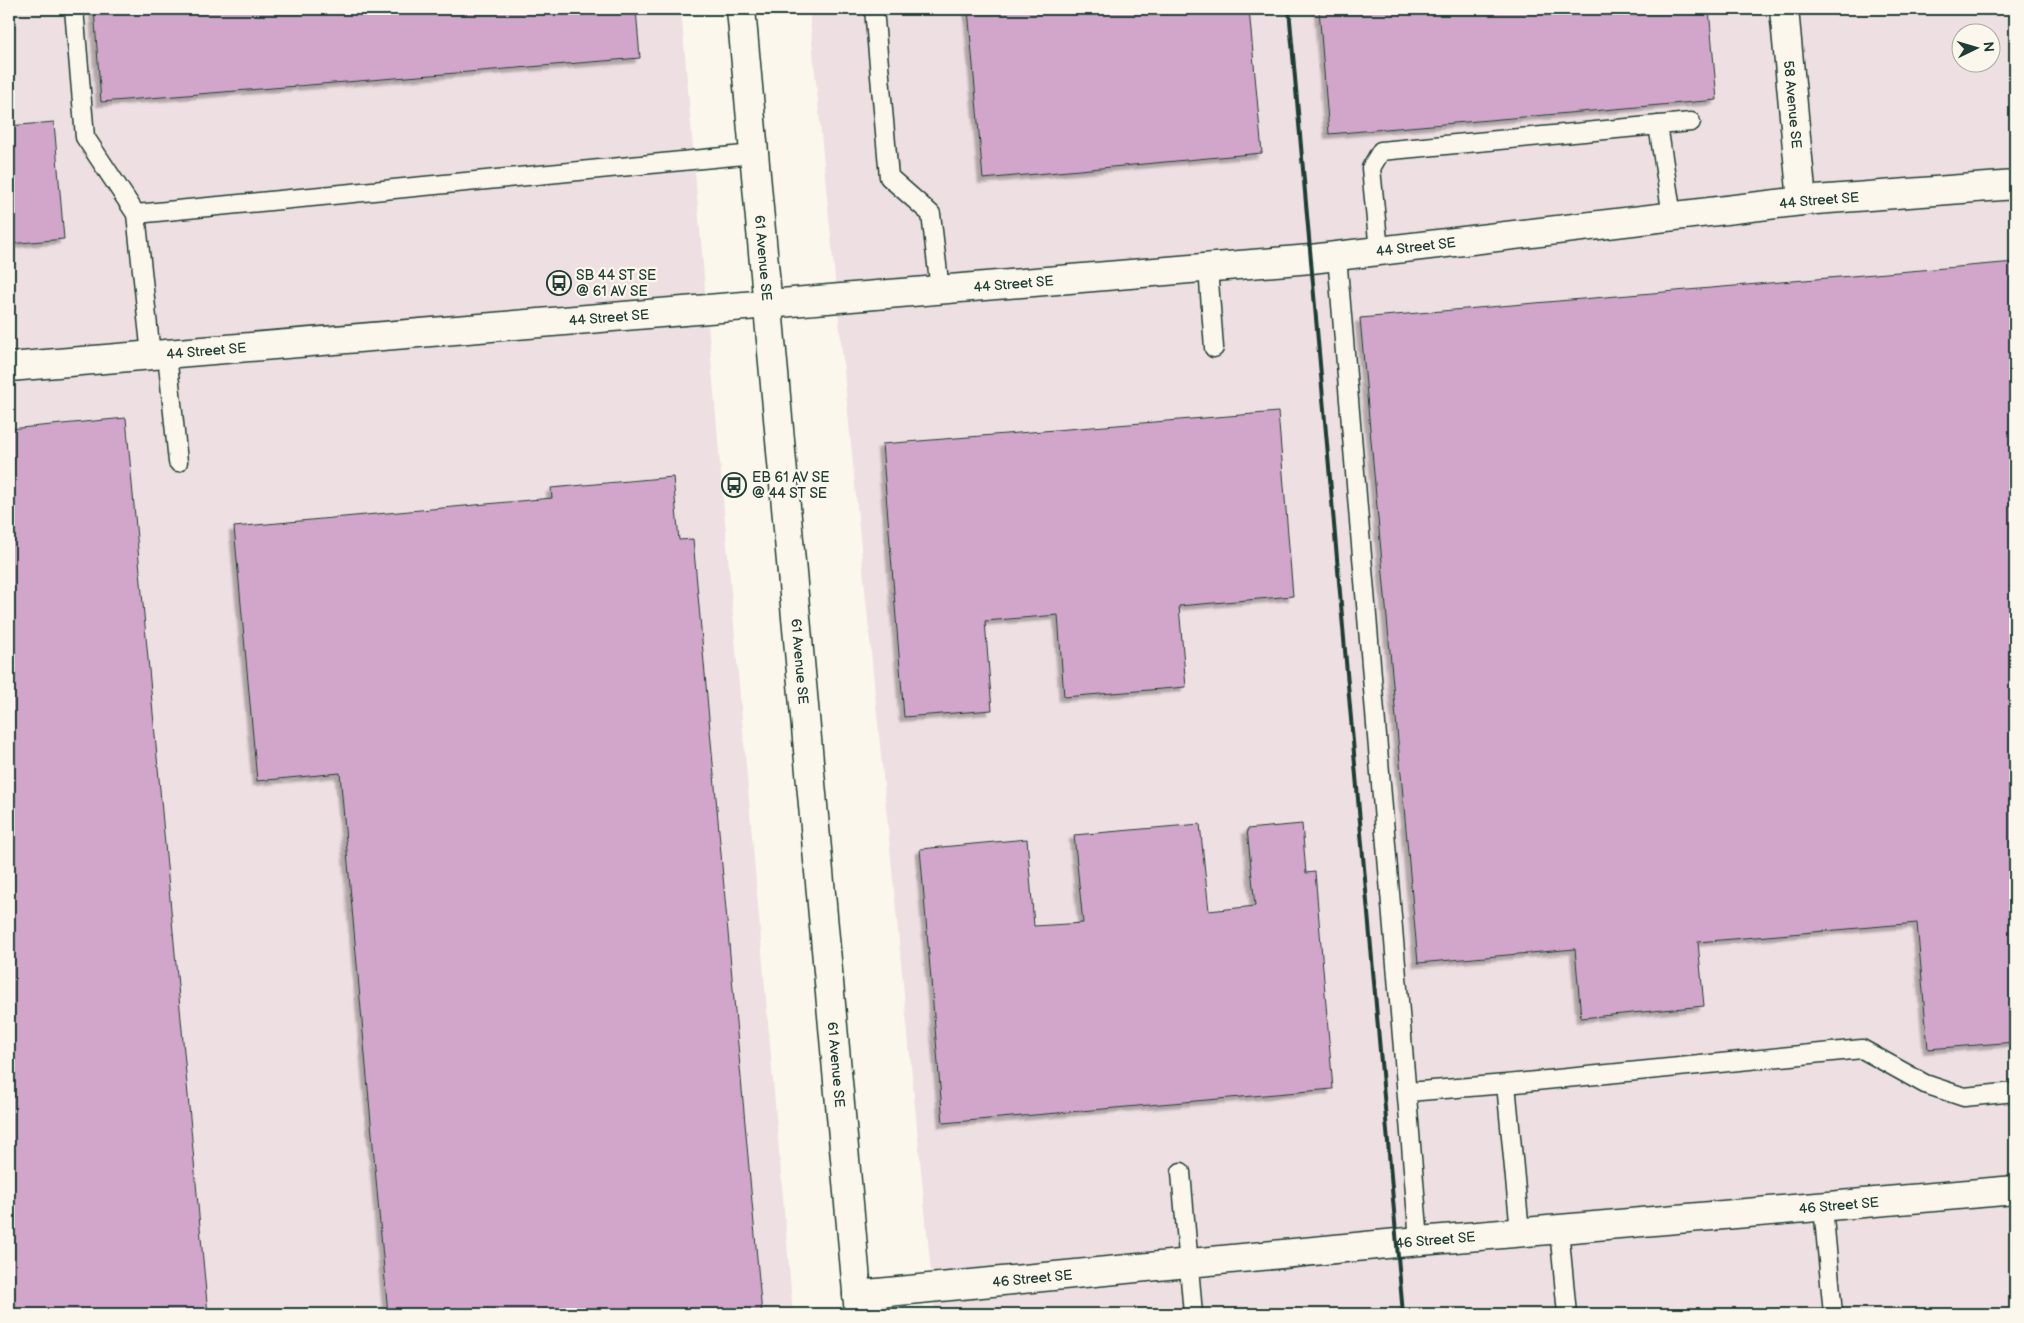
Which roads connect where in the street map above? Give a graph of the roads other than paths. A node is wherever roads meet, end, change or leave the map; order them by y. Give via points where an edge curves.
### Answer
1 (74, 9) edge
2 (741, 9) edge
3 (874, 9) edge
4 (1784, 9) edge
5 (1691, 122) dead end
6 (1658, 125) junction
7 (754, 154) junction
8 (2015, 185) edge
9 (1802, 201) junction
10 (136, 214) junction
11 (1672, 216) junction
12 (1379, 251) junction
13 (1337, 256) junction
14 (1208, 268) junction
15 (940, 290) junction
16 (766, 304) junction
17 (1214, 348) dead end
18 (159, 355) junction
19 (9, 367) edge
20 (178, 462) dead end
21 (1506, 1084) junction
22 (1408, 1092) junction
23 (2015, 1092) edge
24 (1181, 1172) dead end
25 (2015, 1190) edge
26 (1824, 1207) junction
27 (1559, 1229) junction
28 (1520, 1232) junction
29 (1420, 1241) junction
30 (1188, 1263) junction
31 (858, 1304) edge
32 (1193, 1314) edge
33 (1567, 1314) edge
34 (1833, 1314) edge

1 - 10 lane via 85,137
2 - 7 street, 61 Avenue SE
3 - 15 lane via 889,177 931,214
4 - 9 street, 58 Avenue SE
5 - 6 lane
6 - 11 lane
6 - 12 lane via 1381,151 1371,168
7 - 10 lane
7 - 16 street, 61 Avenue SE
8 - 9 street, 44 Street SE
9 - 11 street, 44 Street SE
10 - 18 lane
11 - 12 street, 44 Street SE
12 - 13 street, 44 Street SE
13 - 14 street, 44 Street SE
13 - 22 lane
14 - 15 street, 44 Street SE
14 - 17 lane
15 - 16 street, 44 Street SE
16 - 18 street, 44 Street SE
16 - 31 street, 61 Avenue SE
18 - 19 street, 44 Street SE
18 - 20 lane
21 - 22 lane
21 - 23 lane via 1862,1049 1925,1084 1964,1097
21 - 28 lane
22 - 29 lane
24 - 30 lane
25 - 26 street, 46 Street SE
26 - 27 street, 46 Street SE
26 - 34 lane
27 - 28 street, 46 Street SE
27 - 33 lane
28 - 29 street, 46 Street SE
29 - 30 street, 46 Street SE
30 - 31 street, 46 Street SE
30 - 32 lane

